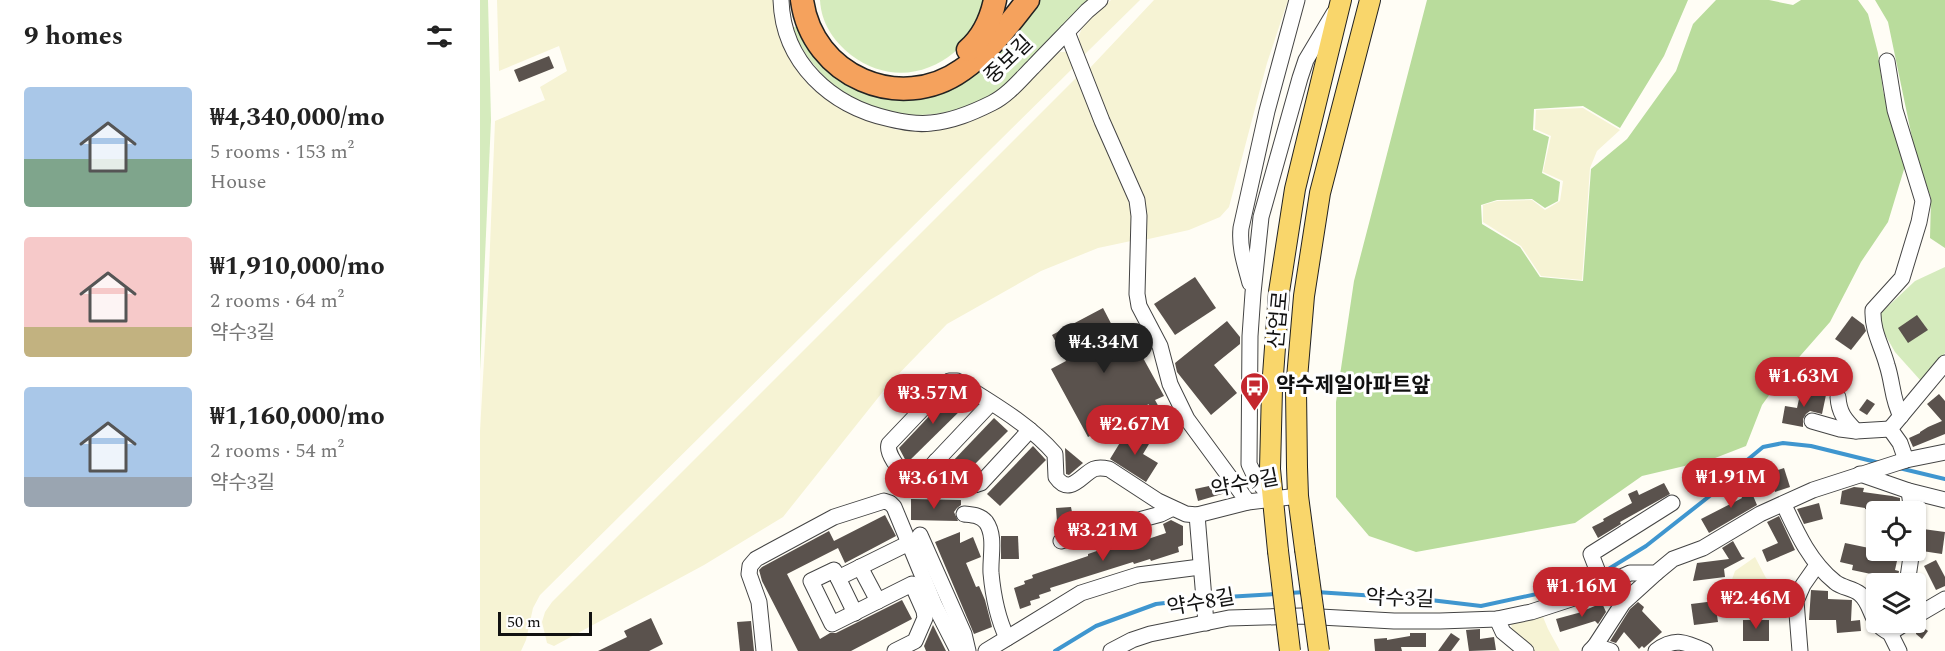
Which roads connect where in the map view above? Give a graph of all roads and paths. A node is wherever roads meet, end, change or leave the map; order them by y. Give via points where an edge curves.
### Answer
1 (781, 0) edge
2 (802, 0) edge
3 (813, 0) edge
4 (995, 0) edge
5 (1028, 0) edge
6 (1100, 0) edge
7 (1297, 0) edge
8 (1341, 0) edge
9 (1370, 0) edge
10 (1067, 32) junction
11 (1887, 61) dead end
12 (1253, 293) junction
13 (1945, 363) edge
14 (1838, 397) dead end
15 (991, 403) junction
16 (1901, 416) junction
17 (1812, 421) dead end
18 (1890, 429) junction
19 (1030, 430) junction
20 (1856, 431) junction
21 (1945, 452) edge
22 (1906, 460) junction
23 (936, 461) junction
24 (1860, 474) junction
25 (1909, 491) junction
26 (1298, 496) junction
27 (1272, 499) junction
28 (1945, 500) edge
29 (1910, 501) edge
30 (1248, 502) junction
31 (1672, 503) dead end
32 (1784, 505) junction
33 (1171, 509) junction
34 (964, 514) dead end
35 (1197, 514) junction
36 (914, 539) junction
37 (1061, 541) dead end
38 (1817, 565) junction
39 (860, 567) junction
40 (1201, 573) junction
41 (1656, 573) junction
42 (838, 578) junction
43 (1603, 585) junction
44 (1945, 599) edge
45 (878, 601) junction
46 (1866, 605) edge
47 (930, 609) junction
48 (1926, 610) edge
49 (855, 613) junction
50 (1302, 616) joint
51 (1205, 619) junction
52 (1497, 619) junction
53 (1890, 633) edge
54 (1007, 638) junction
55 (917, 646) edge
56 (1593, 648) edge
57 (764, 651) edge
58 (895, 651) edge
59 (958, 651) edge
60 (968, 651) edge
61 (986, 651) edge
62 (1111, 651) edge
63 (1290, 651) edge
64 (1319, 651) edge
65 (1526, 651) edge
66 (1611, 651) edge
67 (1656, 651) edge
68 (1705, 651) edge
69 (1800, 651) edge
70 (1899, 651) edge

1 - 10 street, 중보길 via 788,36 813,78 855,108 906,123 954,120 994,102 1010,91
2 - 5 highway via 809,30 837,66 880,87 900,88 932,85 962,71 981,55
3 - 4 highway via 821,27 847,59 862,68 897,78 928,74 957,59 984,32
6 - 10 street, 중보길
7 - 12 street via 1241,228 1241,253
8 - 12 street via 1306,60 1300,78 1261,217
8 - 27 main road, 산업로 via 1295,189 1279,292 1272,389
9 - 26 main road, 산업로 via 1320,193 1304,296 1296,390
10 - 30 street via 1137,200 1139,306 1160,345 1170,384 1195,433
11 - 16 street via 1895,111 1923,201 1902,278 1873,310 1874,332 1887,365 1894,405
12 - 27 street via 1249,464
13 - 16 street
14 - 20 street via 1844,420
15 - 19 street
15 - 23 street
15 - 23 street via 957,381 949,381 887,449 912,478 923,475
16 - 18 street
17 - 20 street
18 - 20 street
18 - 22 street
19 - 23 street via 976,485 958,483
19 - 33 street via 1055,454 1056,477 1061,482 1075,483 1092,470 1109,469
21 - 22 street
22 - 24 street
24 - 25 street
24 - 32 street
25 - 28 street
25 - 29 street
26 - 27 street, 약수9길
26 - 64 main road, 산업로, bridge
27 - 30 street, 약수9길
27 - 63 main road, 산업로, bridge
30 - 35 street, 약수9길
31 - 43 street via 1591,554
32 - 38 street
32 - 41 street via 1673,560
33 - 35 street
33 - 37 street
34 - 54 street via 976,515 990,529 992,585
35 - 40 street, 약수9길
36 - 39 street
36 - 47 street
36 - 57 street via 894,507 884,501 834,517 756,559 749,574 759,602
36 - 60 street via 964,634
38 - 46 street via 1836,584 1860,594
38 - 69 street via 1796,601
39 - 42 street
39 - 45 street
40 - 51 street, 약수9길
40 - 54 street via 1138,575 1097,587
41 - 43 street, 약수3길 via 1630,573
41 - 56 street via 1623,603
42 - 49 street
42 - 49 street via 834,570 811,581 832,624
43 - 52 street, 약수3길 via 1531,612
44 - 48 street
45 - 47 street via 912,584
45 - 49 street
47 - 55 street
47 - 59 street
50 - 51 street, 약수8길
50 - 52 street, 약수3길 via 1394,621
51 - 62 street, 약수8길 via 1150,633
52 - 65 street via 1503,632
53 - 70 street
54 - 61 street
55 - 58 street
56 - 66 street
67 - 68 street via 1674,641

